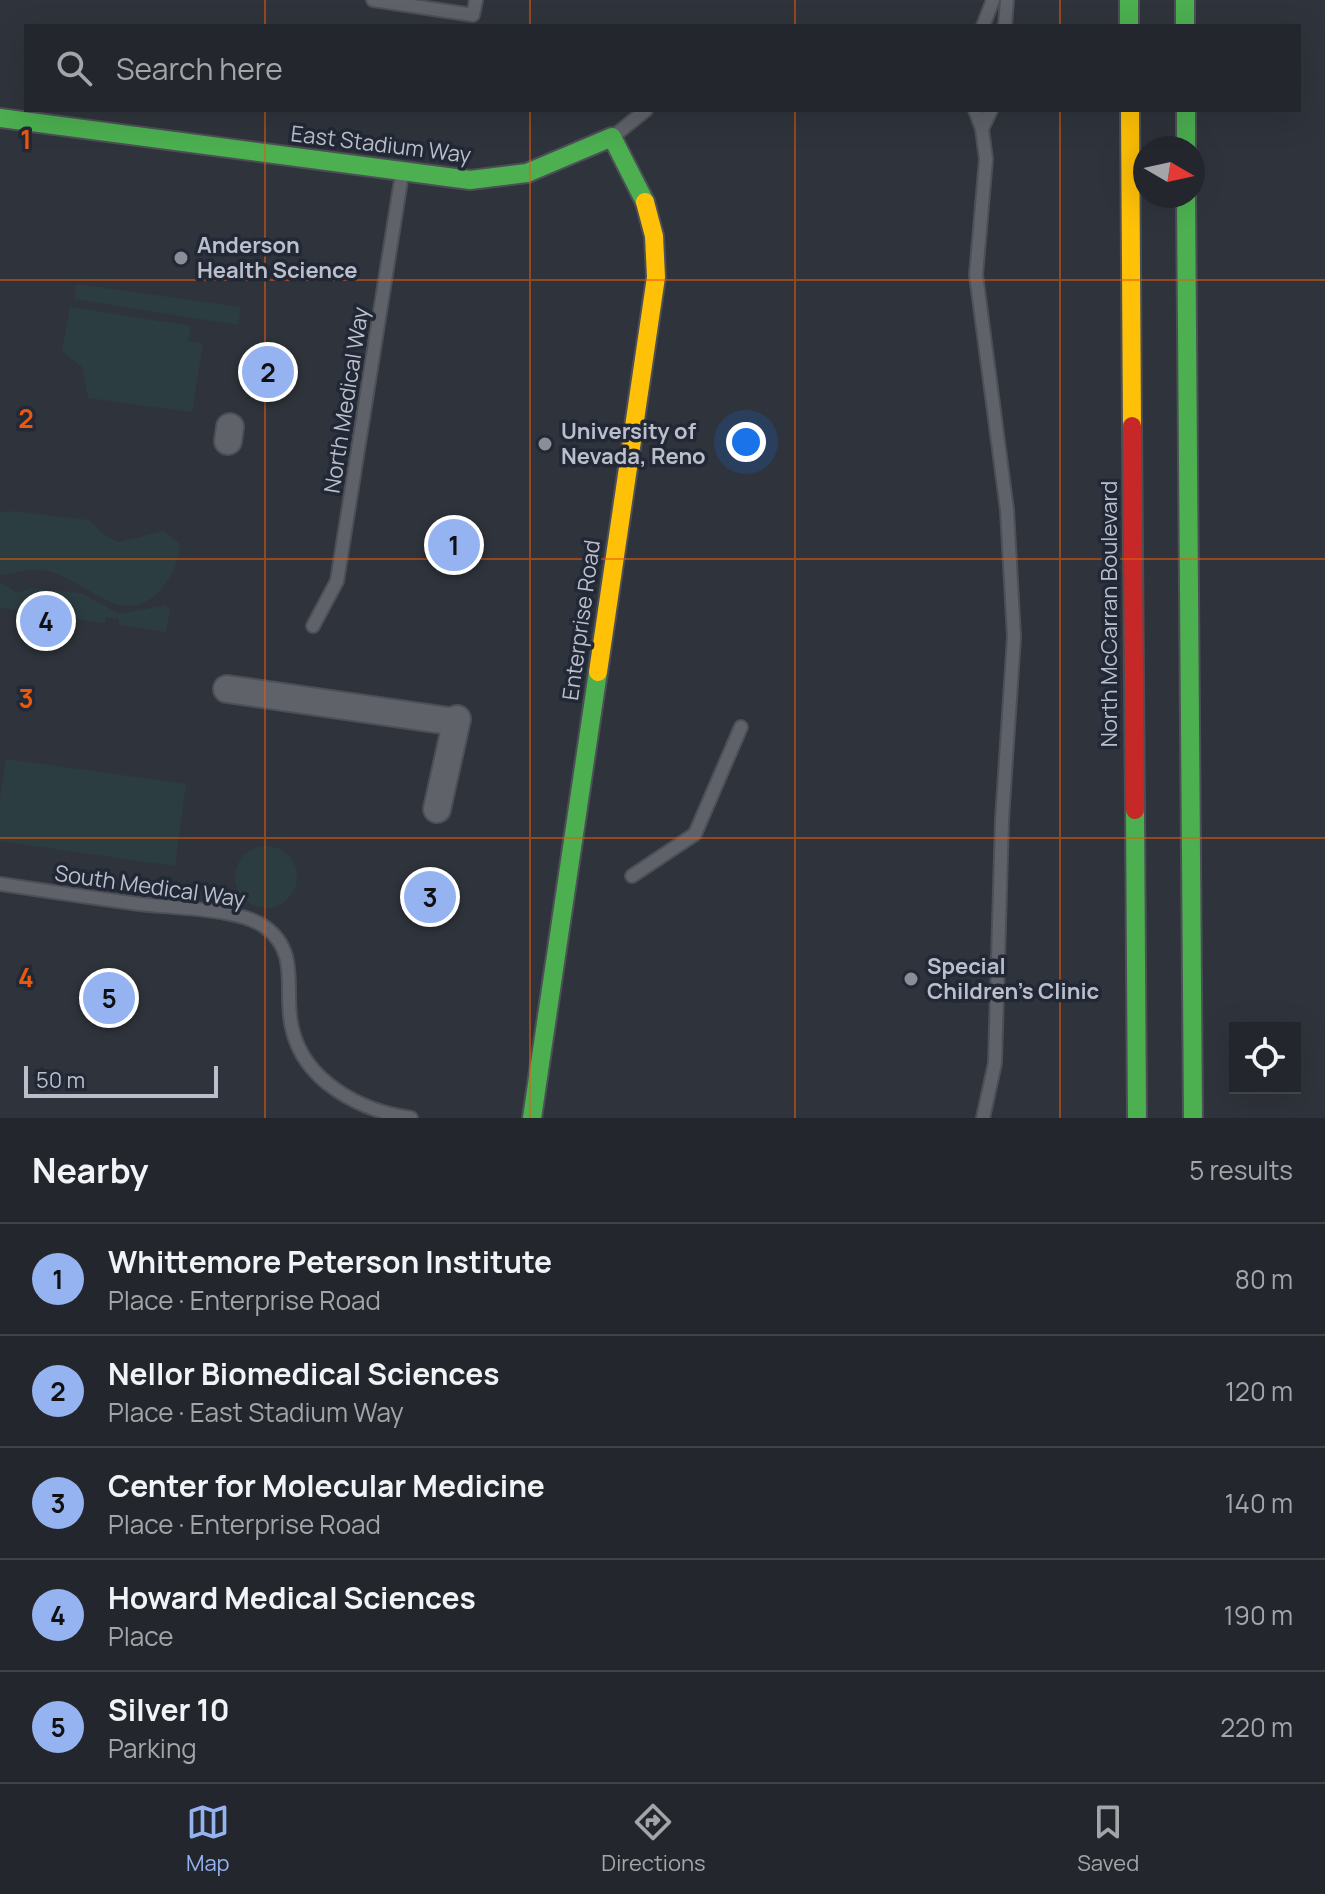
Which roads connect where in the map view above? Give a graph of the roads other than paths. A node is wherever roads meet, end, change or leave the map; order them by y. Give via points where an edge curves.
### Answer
1 (373, 0) edge
2 (476, 0) edge
3 (993, 0) edge
4 (1007, 0) edge
5 (1129, 0) edge
6 (1185, 0) edge
7 (984, 24) edge
8 (1005, 24) edge
9 (1129, 24) edge
10 (1185, 24) edge
11 (643, 112) edge
12 (976, 112) edge
13 (990, 112) edge
14 (1130, 112) edge
15 (1186, 112) edge
16 (0, 118) edge
17 (982, 129) junction
18 (1186, 136) edge
19 (612, 137) junction
20 (402, 174) junction
21 (1186, 208) edge
22 (313, 626) dead end
23 (227, 689) dead end
24 (741, 727) dead end
25 (437, 809) dead end
26 (632, 876) dead end
27 (0, 884) edge
28 (411, 1118) edge
29 (532, 1118) edge
30 (983, 1118) edge
31 (1137, 1118) edge
32 (1193, 1118) edge

1 - 2 lane via 473,15
3 - 7 lane
4 - 8 lane
5 - 9 main road
6 - 10 main road
11 - 19 lane, East Stadium Way
12 - 17 lane
13 - 17 lane
14 - 31 main road, North McCarran Boulevard
15 - 18 main road
16 - 20 main road, East Stadium Way
17 - 30 lane via 986,159 976,275 1014,602 995,1063
19 - 20 main road, East Stadium Way via 527,173 470,180
19 - 29 main road, Enterprise Road via 651,212 656,277
20 - 22 lane, North Medical Way via 337,581
21 - 32 main road
23 - 25 street via 456,721
24 - 26 lane via 695,834
27 - 28 lane, South Medical Way via 225,914 262,924 285,950 291,1027 308,1063 346,1097

